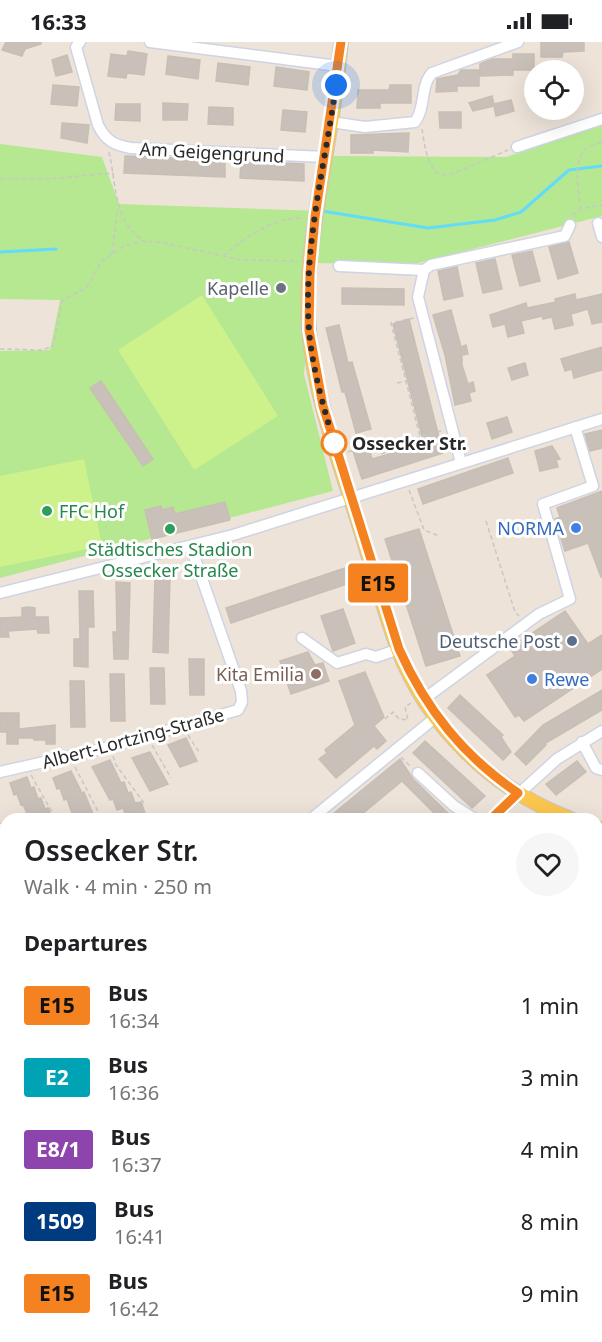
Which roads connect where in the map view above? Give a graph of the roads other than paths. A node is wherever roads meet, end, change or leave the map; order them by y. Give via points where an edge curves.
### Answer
1 (150, 42) edge
2 (341, 42) edge
3 (518, 42) edge
4 (76, 44) edge
5 (338, 66) junction
6 (602, 119) edge
7 (331, 122) junction
8 (103, 136) junction
9 (518, 147) road end
10 (108, 149) road end
11 (325, 157) junction
12 (598, 223) dead end
13 (570, 225) road end
14 (602, 237) edge
15 (339, 266) dead end
16 (424, 270) junction
17 (602, 419) edge
18 (574, 427) junction
19 (461, 463) junction
20 (351, 499) junction
21 (191, 547) junction
22 (0, 593) edge
23 (302, 638) dead end
24 (399, 649) junction
25 (423, 698) junction
26 (436, 717) junction
27 (602, 731) edge
28 (582, 742) junction
29 (602, 770) edge
30 (0, 772) edge
31 (418, 773) road end
32 (518, 793) junction
33 (318, 813) edge
34 (465, 813) edge
35 (497, 813) edge
36 (559, 813) edge

1 - 5 street
2 - 5 main road
3 - 7 street via 432,72 415,122 364,127
4 - 8 street
5 - 7 main road
6 - 9 street
7 - 11 main road
8 - 10 street
8 - 11 street, Am Geigengrund via 113,144 131,148
11 - 20 main road via 315,217 309,330 319,390
12 - 14 street
13 - 16 street via 566,236 431,265
15 - 16 street
16 - 19 street via 418,297
17 - 18 street
18 - 19 street
18 - 25 street via 593,486 543,504 570,599 539,614
19 - 20 street
20 - 21 street
20 - 24 main road
21 - 22 street
21 - 30 street, Albert-Lortzing-Straße via 241,691 238,710 110,747
23 - 24 street via 337,663
24 - 25 main road
25 - 26 main road
26 - 32 main road via 474,759
26 - 33 street
27 - 28 street
28 - 29 street via 596,768
28 - 32 street
31 - 34 street
32 - 35 street
32 - 36 main road

